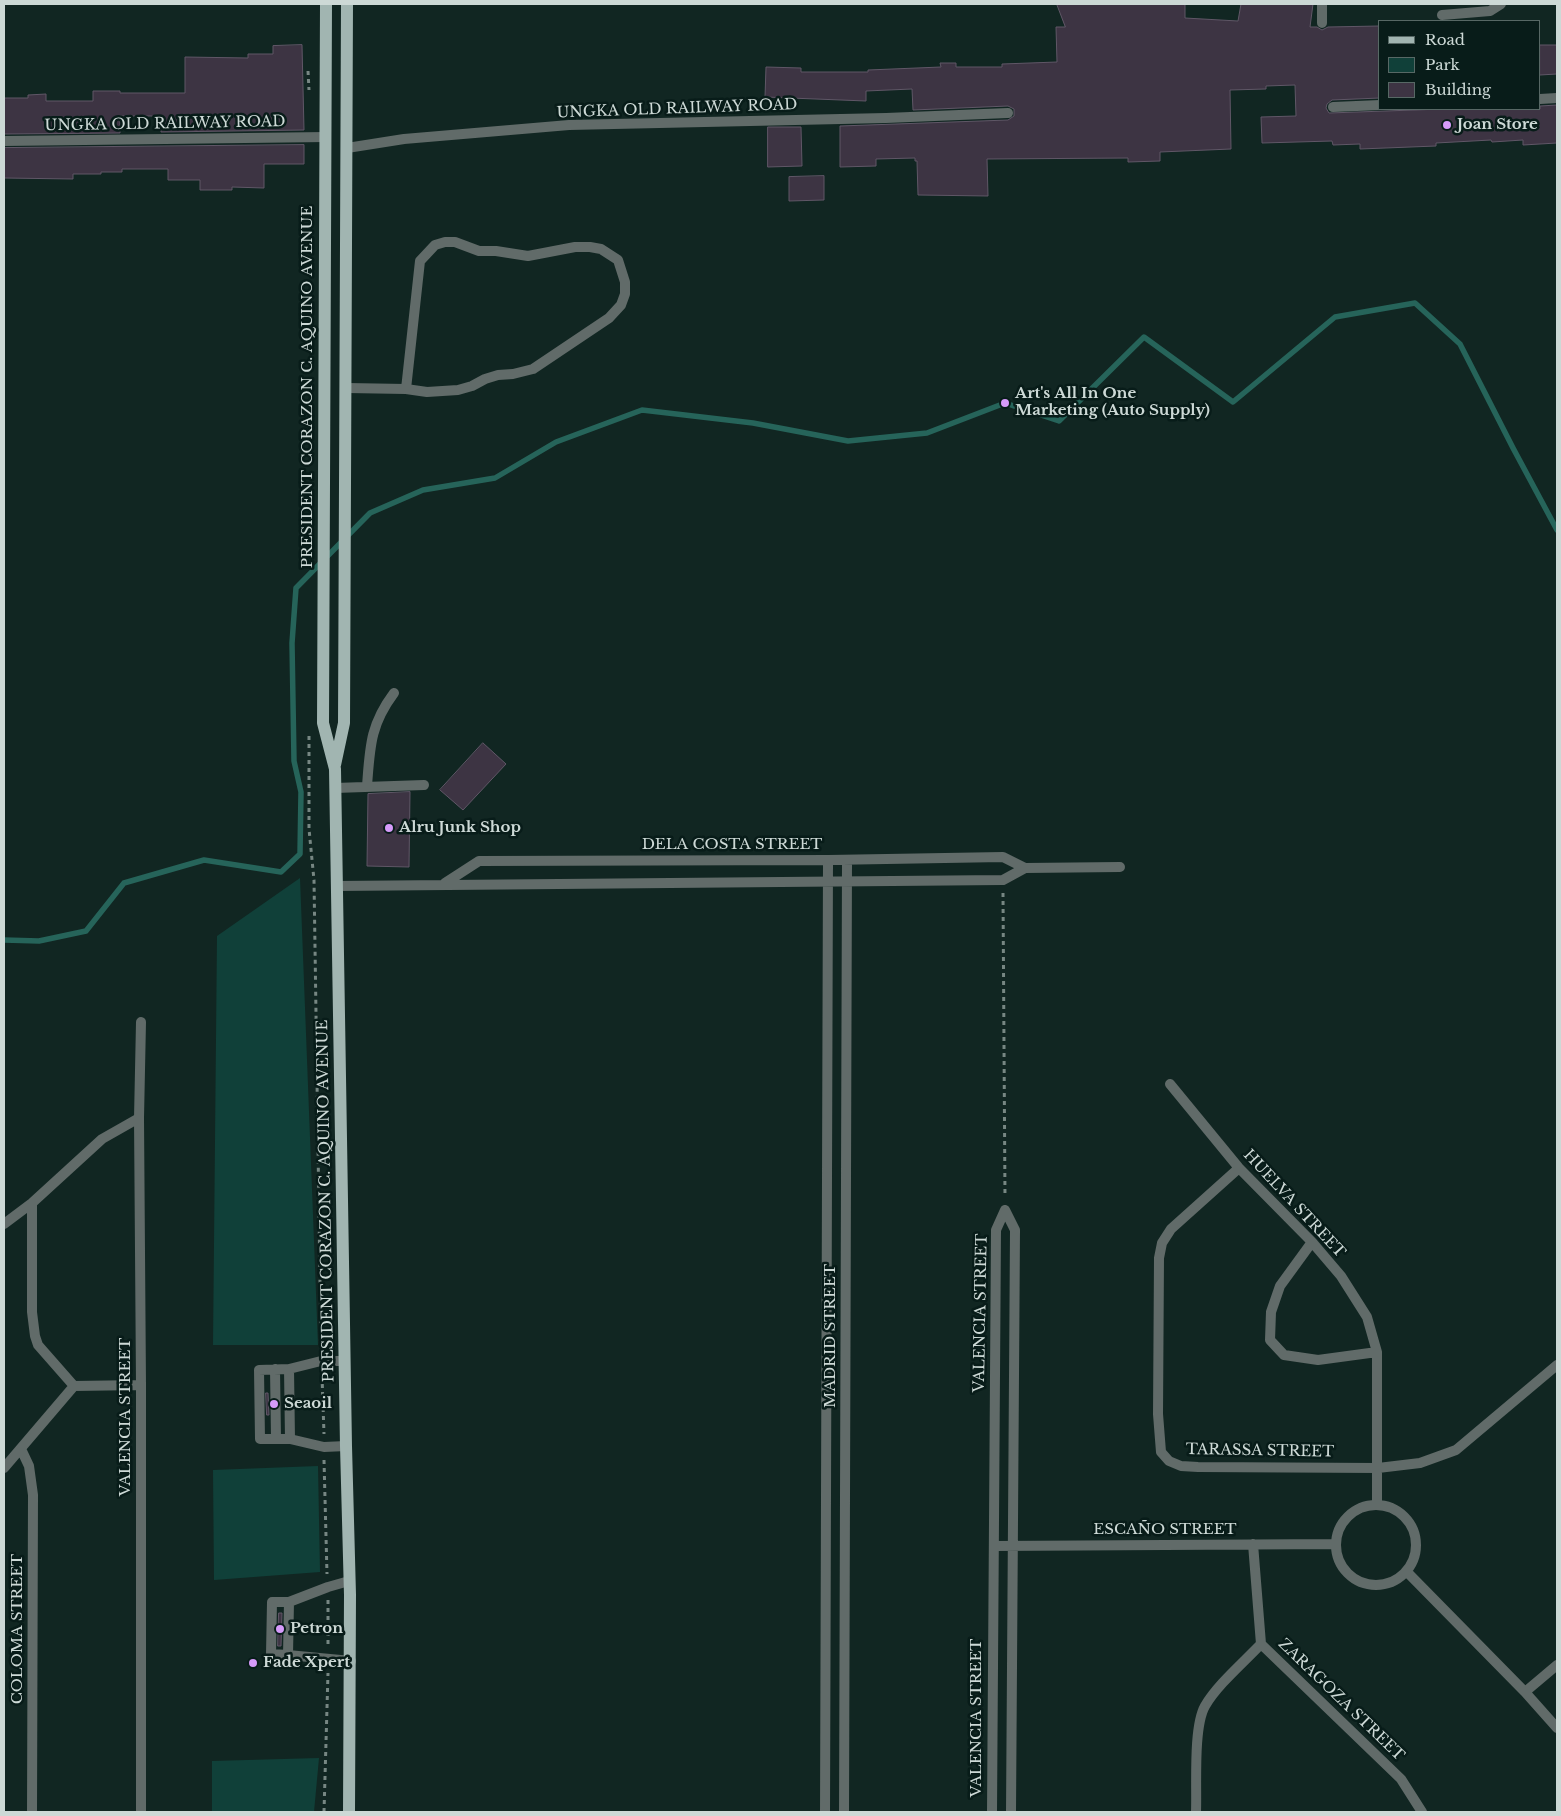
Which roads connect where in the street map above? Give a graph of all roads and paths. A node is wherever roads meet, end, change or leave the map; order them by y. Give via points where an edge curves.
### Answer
1 (326, 4) edge
2 (347, 4) edge
3 (1322, 4) edge
4 (1501, 4) edge
5 (1442, 15) dead end
6 (1322, 22) dead end
7 (1557, 98) edge
8 (1541, 99) edge
9 (1378, 105) edge
10 (1333, 107) dead end
11 (1008, 113) dead end
12 (326, 137) junction
13 (4, 141) edge
14 (347, 148) junction
15 (347, 388) junction
16 (406, 389) junction
17 (394, 693) dead end
18 (323, 723) junction
19 (344, 723) junction
20 (309, 730) dead end
21 (335, 769) junction
22 (424, 785) dead end
23 (367, 786) junction
24 (335, 788) junction
25 (828, 860) junction
26 (847, 860) junction
27 (1120, 866) dead end
28 (1024, 868) junction
29 (1003, 880) junction
30 (828, 882) junction
31 (847, 882) junction
32 (444, 884) junction
33 (337, 886) junction
34 (141, 1022) dead end
35 (1170, 1084) dead end
36 (139, 1118) junction
37 (1239, 1168) junction
38 (32, 1203) junction
39 (1005, 1210) junction
40 (4, 1224) edge
41 (1312, 1242) junction
42 (1377, 1352) junction
43 (321, 1361) junction
44 (345, 1361) junction
45 (1557, 1365) edge
46 (274, 1369) junction
47 (289, 1369) junction
48 (141, 1385) junction
49 (74, 1386) junction
50 (276, 1439) junction
51 (290, 1439) junction
52 (346, 1446) junction
53 (324, 1447) junction
54 (21, 1449) junction
55 (4, 1468) edge
56 (1378, 1468) junction
57 (1377, 1504) junction
58 (1254, 1544) junction
59 (1336, 1544) junction
60 (1013, 1545) junction
61 (994, 1546) junction
62 (1408, 1573) junction
63 (350, 1581) junction
64 (328, 1587) junction
65 (288, 1602) junction
66 (1261, 1644) junction
67 (288, 1655) junction
68 (328, 1658) junction
69 (350, 1661) junction
70 (1557, 1665) edge
71 (1525, 1692) junction
72 (1557, 1728) edge
73 (32, 1812) edge
74 (141, 1812) edge
75 (324, 1812) edge
76 (350, 1812) edge
77 (825, 1812) edge
78 (844, 1812) edge
79 (992, 1812) edge
80 (1011, 1812) edge
81 (1196, 1812) edge
82 (1422, 1812) edge

1 - 12 main road, PRESIDENT CORAZON C. AQUINO AVENUE
2 - 14 main road, PRESIDENT CORAZON C. AQUINO AVENUE
3 - 6 street
4 - 5 street via 1490,12
7 - 8 street
9 - 10 street
11 - 14 street, UNGKA OLD RAILWAY ROAD via 569,125 404,138
12 - 13 street, UNGKA OLD RAILWAY ROAD
12 - 18 main road, PRESIDENT CORAZON C. AQUINO AVENUE
14 - 15 main road, PRESIDENT CORAZON C. AQUINO AVENUE
15 - 16 street
15 - 19 main road, PRESIDENT CORAZON C. AQUINO AVENUE
16 - 16 street via 427,392 458,390 498,375 533,368 609,318 621,305 625,282 618,260 601,249 590,247 528,256 479,251 455,242 435,246 420,261
17 - 23 street via 374,728
18 - 19 main road
18 - 21 main road, PRESIDENT CORAZON C. AQUINO AVENUE
19 - 21 main road, PRESIDENT CORAZON C. AQUINO AVENUE
20 - 43 path
21 - 24 main road, PRESIDENT CORAZON C. AQUINO AVENUE
22 - 23 street
23 - 24 street
24 - 33 main road, PRESIDENT CORAZON C. AQUINO AVENUE
25 - 26 street, DELA COSTA STREET
25 - 30 street, MADRID STREET
25 - 32 street, DELA COSTA STREET via 479,861
26 - 28 street, DELA COSTA STREET via 1002,857
26 - 31 street, MADRID STREET
27 - 28 street, DELA COSTA STREET
28 - 29 street, DELA COSTA STREET
29 - 31 street, DELA COSTA STREET
29 - 39 path
30 - 31 street, DELA COSTA STREET
30 - 32 street, DELA COSTA STREET
30 - 77 street, MADRID STREET
31 - 78 street, MADRID STREET
32 - 33 street, DELA COSTA STREET
33 - 44 main road, PRESIDENT CORAZON C. AQUINO AVENUE
34 - 36 street, VALENCIA STREET
35 - 37 street, HUELVA STREET
36 - 38 street via 102,1139
36 - 48 street, VALENCIA STREET
37 - 41 street, HUELVA STREET
37 - 56 street, TARASSA STREET via 1170,1229 1162,1243 1158,1273 1160,1452 1181,1466
38 - 40 street
38 - 49 street via 35,1336 38,1345
39 - 60 street via 1015,1230
39 - 61 street, VALENCIA STREET via 996,1230
41 - 42 street, HUELVA STREET via 1341,1276 1367,1317
41 - 42 street via 1280,1286 1271,1312 1270,1340 1284,1355 1318,1360
42 - 56 street, HUELVA STREET
43 - 44 street
43 - 47 street
43 - 53 path
44 - 52 main road, PRESIDENT CORAZON C. AQUINO AVENUE
45 - 56 street, TARASSA STREET via 1456,1450 1420,1463
46 - 47 street
46 - 50 street
46 - 50 street via 259,1370 260,1439
47 - 51 street
48 - 49 street
48 - 74 street, VALENCIA STREET
49 - 54 street
50 - 51 street
51 - 53 street
52 - 53 street
52 - 63 main road, PRESIDENT CORAZON C. AQUINO AVENUE
53 - 64 path
54 - 55 street
54 - 73 street, COLOMA STREET via 29,1466 33,1495
56 - 57 street, HUELVA STREET
57 - 59 street via 1359,1509 1344,1520
57 - 62 street via 1401,1513 1415,1533 1417,1546
58 - 59 street, ESCAÑO STREET
58 - 60 street, ESCAÑO STREET
58 - 66 street, ZARAGOZA STREET
59 - 62 street via 1343,1568 1362,1584 1388,1584
60 - 61 street, ESCAÑO STREET
60 - 80 street
61 - 79 street, VALENCIA STREET
62 - 71 street
63 - 64 street
63 - 69 main road, PRESIDENT CORAZON C. AQUINO AVENUE
64 - 65 street
64 - 68 path
65 - 67 street
65 - 67 street via 272,1602 271,1654
66 - 81 street via 1204,1708 1198,1727
66 - 82 street, ZARAGOZA STREET via 1401,1778
67 - 68 street
68 - 69 street
68 - 75 path
69 - 76 main road, PRESIDENT CORAZON C. AQUINO AVENUE
70 - 71 street
71 - 72 street

